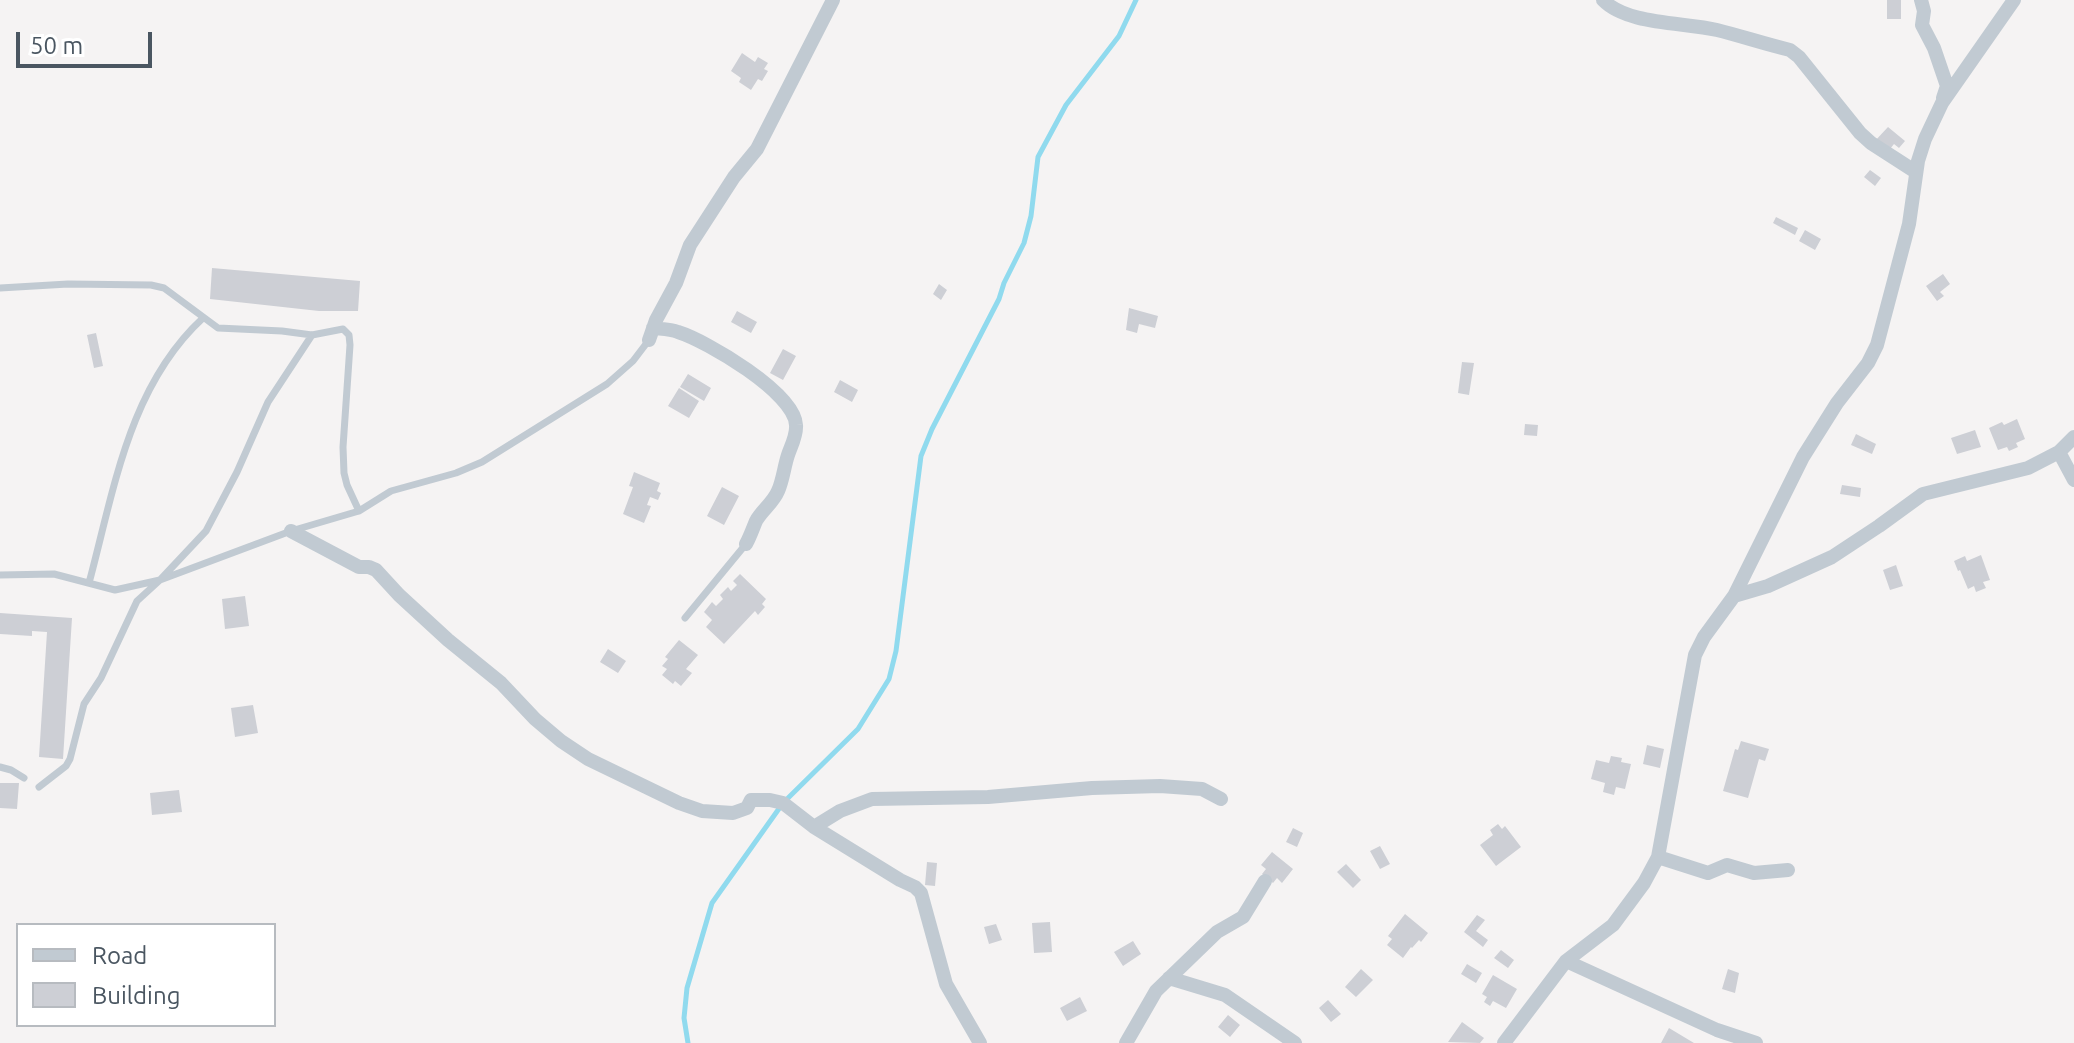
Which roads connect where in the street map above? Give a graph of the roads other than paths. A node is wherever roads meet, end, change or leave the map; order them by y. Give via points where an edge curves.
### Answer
1 (833, 0) edge
2 (1603, 0) edge
3 (1921, 0) edge
4 (2014, 0) edge
5 (1942, 103) junction
6 (1916, 172) junction
7 (0, 288) edge
8 (203, 318) junction
9 (651, 334) junction
10 (312, 335) junction
11 (2074, 437) edge
12 (2059, 452) junction
13 (2074, 480) edge
14 (359, 511) junction
15 (291, 531) junction
16 (746, 544) joint
17 (0, 575) edge
18 (160, 580) junction
19 (89, 583) junction
20 (1734, 596) junction
21 (685, 618) dead end
22 (0, 767) edge
23 (24, 778) dead end
24 (39, 787) dead end
25 (1221, 799) dead end
26 (814, 827) junction
27 (1658, 857) junction
28 (1788, 870) dead end
29 (1265, 881) dead end
30 (1566, 961) junction
31 (1169, 978) junction
32 (980, 1043) edge
33 (1126, 1043) edge
34 (1295, 1043) edge
35 (1504, 1043) edge
36 (1756, 1043) edge

1 - 9 street via 757,149 690,245
2 - 6 street via 1618,11 1790,50 1860,133
3 - 5 street via 1922,25 1947,86
4 - 5 street
5 - 6 street
6 - 20 street via 1909,224 1877,345 1803,457
7 - 8 lane via 151,285 164,288
8 - 10 lane via 218,328
8 - 19 lane via 163,364 144,397
9 - 14 lane via 633,361 607,384 482,462 391,491
9 - 16 street via 677,332 713,348 743,366 790,408 797,424 778,492
10 - 14 lane via 343,329 349,335 344,473
10 - 18 lane via 268,402 206,531
11 - 12 street
12 - 13 street
12 - 20 street via 2028,468 1923,494 1832,557
14 - 15 lane
15 - 18 lane
15 - 26 street via 359,567 376,570 535,719 588,759 702,811 733,813 747,808 751,800 777,801
16 - 21 lane
17 - 19 lane via 54,574
18 - 19 lane via 115,590
18 - 24 lane via 137,601 84,704 66,766
20 - 27 street via 1695,655
22 - 23 lane
25 - 26 street via 1202,789 1160,786 872,799
26 - 32 street via 918,889 946,984
27 - 28 street via 1708,873 1727,865 1754,873
27 - 30 street via 1613,925
29 - 31 street via 1243,917 1217,932
30 - 35 street
30 - 36 street
31 - 33 street via 1151,997
31 - 34 street via 1225,995

